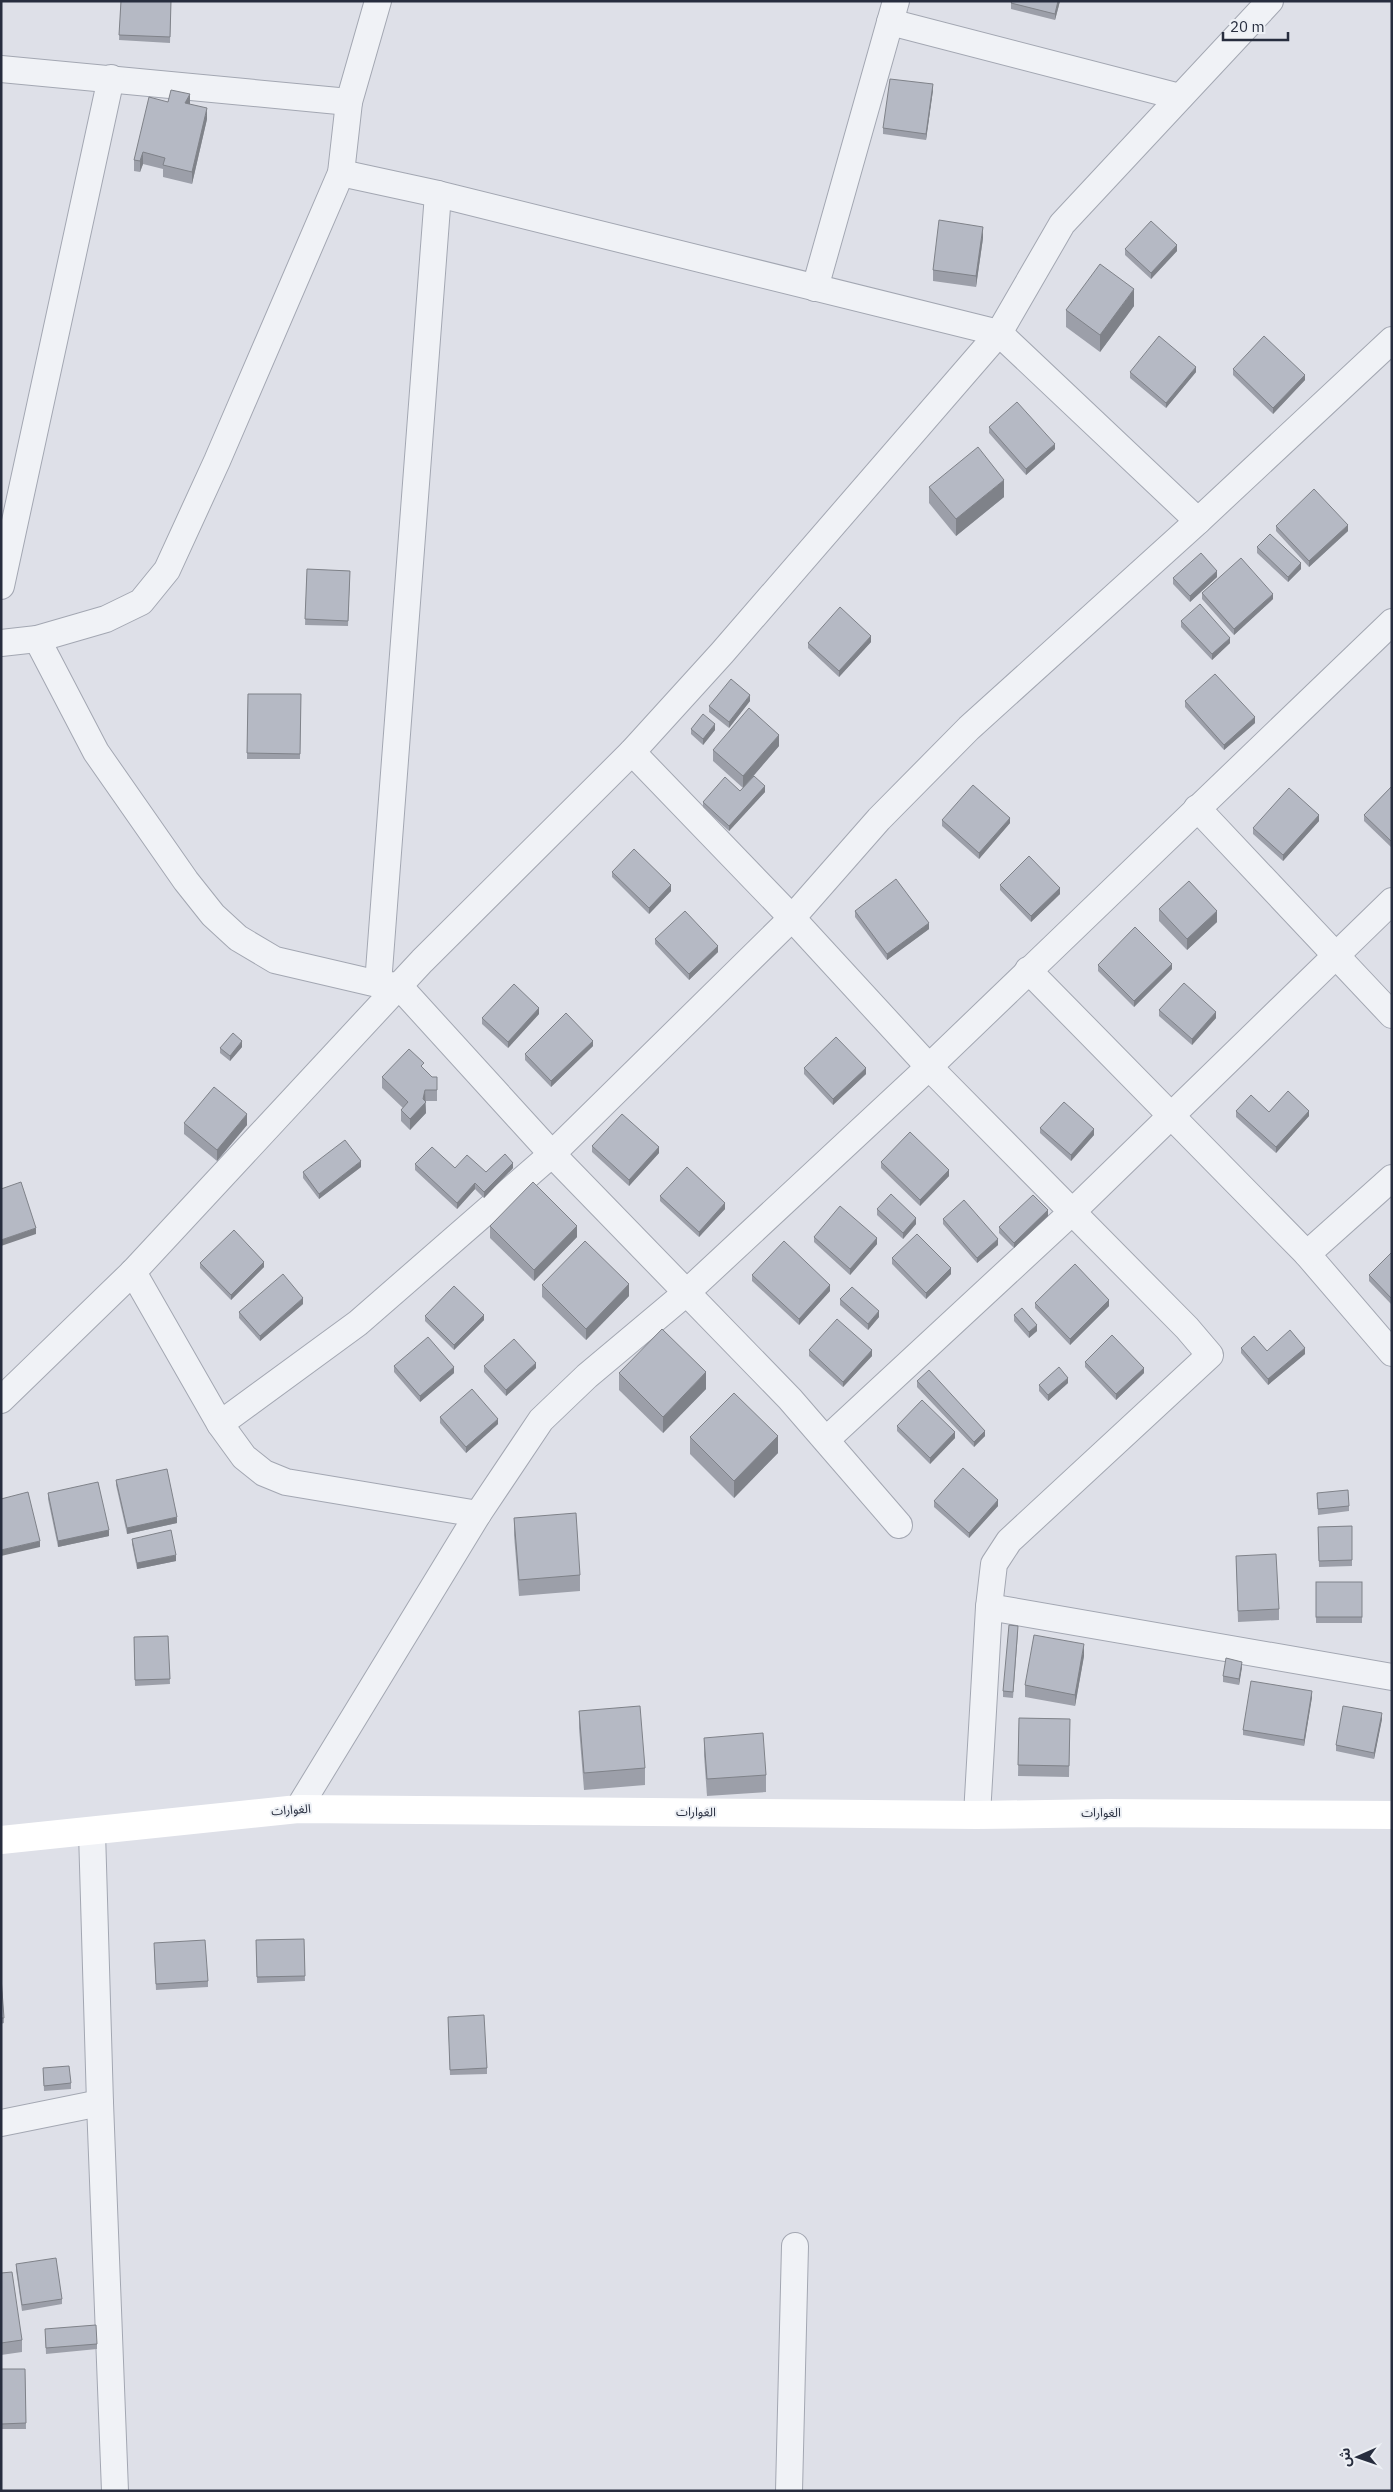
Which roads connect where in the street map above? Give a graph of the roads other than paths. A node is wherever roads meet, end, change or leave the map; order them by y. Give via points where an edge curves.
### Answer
1 (378, 1) edge
2 (1270, 1) edge
3 (893, 12) edge
4 (1, 68) edge
5 (111, 78) junction
6 (1180, 97) junction
7 (349, 102) junction
8 (341, 173) junction
9 (438, 194) junction
10 (815, 288) junction
11 (999, 333) junction
12 (1392, 340) edge
13 (1198, 521) junction
14 (1, 586) edge
15 (1392, 622) edge
16 (37, 639) junction
17 (1, 643) edge
18 (632, 752) junction
19 (1198, 808) junction
20 (1392, 901) edge
21 (792, 918) junction
22 (1336, 955) junction
23 (1028, 970) junction
24 (389, 985) junction
25 (1392, 1014) edge
26 (929, 1068) junction
27 (1170, 1117) junction
28 (552, 1154) junction
29 (1392, 1178) edge
30 (1072, 1212) junction
31 (1307, 1254) junction
32 (133, 1272) junction
33 (686, 1293) junction
34 (1392, 1352) edge
35 (1, 1400) edge
36 (220, 1424) junction
37 (826, 1440) junction
38 (478, 1514) junction
39 (900, 1525) dead end
40 (988, 1606) junction
41 (1392, 1677) edge
42 (298, 1809) junction
43 (977, 1815) junction
44 (1392, 1815) edge
45 (92, 1832) junction
46 (1, 1840) edge
47 (100, 2103) junction
48 (1, 2123) edge
49 (795, 2246) dead end
50 (115, 2491) edge
51 (789, 2491) edge

1 - 7 street
2 - 6 street
3 - 6 street
3 - 10 street
4 - 5 street
5 - 7 street
5 - 14 street
6 - 11 street via 1062,224
7 - 8 street
8 - 9 street
8 - 16 street via 218,461 167,570 141,602 106,619
9 - 10 street
9 - 24 street
10 - 11 street
11 - 13 street
11 - 18 street
12 - 13 street
13 - 21 street via 969,728 879,819
15 - 19 street
16 - 17 street
16 - 24 street via 96,752 186,882 213,914 238,938 275,960
18 - 21 street
18 - 24 street
19 - 22 street
19 - 23 street
20 - 22 street
21 - 26 street
21 - 28 street
22 - 25 street
22 - 27 street
23 - 26 street
23 - 27 street
24 - 28 street
24 - 32 street
26 - 30 street
26 - 33 street
27 - 30 street
27 - 31 street
28 - 33 street
28 - 36 street via 358,1322
29 - 31 street
30 - 37 street
30 - 40 street via 1210,1355 1009,1540 994,1564
31 - 34 street
32 - 35 street
32 - 36 street
33 - 37 street
33 - 38 street via 586,1376 541,1420
36 - 38 street via 244,1457 264,1473 286,1482
37 - 39 street
38 - 42 street
40 - 41 street
40 - 43 street
42 - 43 street, الغوارات
42 - 45 street, الغوارات
43 - 44 street, الغوارات
45 - 46 street, الغوارات
45 - 47 street
47 - 48 street
47 - 50 street
49 - 51 street

